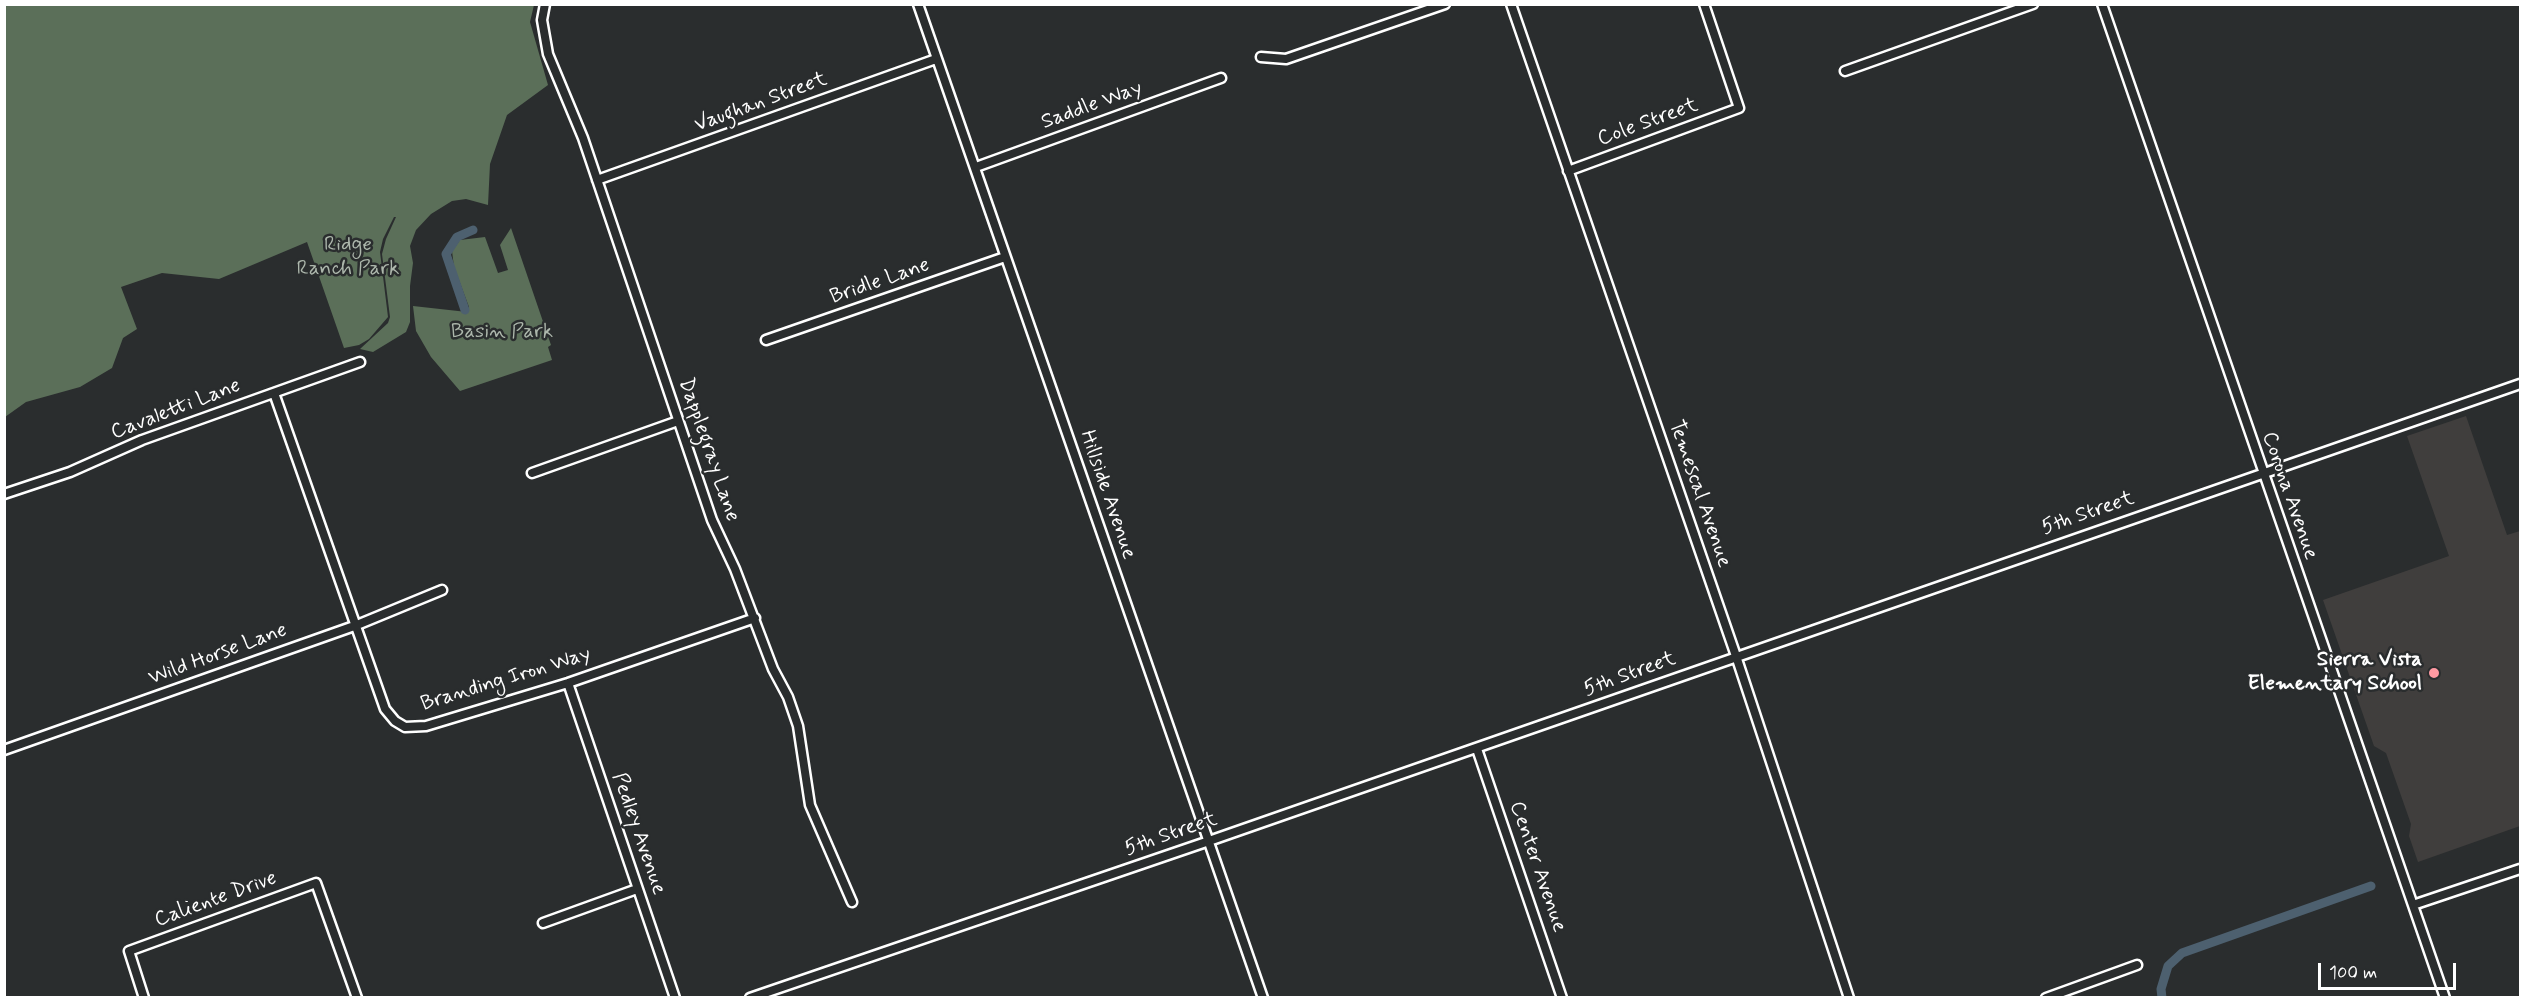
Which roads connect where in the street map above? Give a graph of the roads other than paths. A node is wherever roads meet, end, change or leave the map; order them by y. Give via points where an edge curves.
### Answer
1 (545, 4) edge
2 (918, 4) edge
3 (1445, 4) edge
4 (1511, 4) edge
5 (1704, 4) edge
6 (2033, 4) edge
7 (2102, 4) edge
8 (1261, 57) dead end
9 (936, 59) junction
10 (1845, 71) dead end
11 (1221, 78) dead end
12 (976, 167) junction
13 (1568, 171) junction
14 (597, 180) junction
15 (1005, 257) junction
16 (766, 340) dead end
17 (360, 362) dead end
18 (2520, 384) edge
19 (274, 393) junction
20 (678, 421) junction
21 (2262, 473) junction
22 (532, 474) dead end
23 (4, 494) edge
24 (442, 590) dead end
25 (756, 618) junction
26 (357, 625) junction
27 (1736, 656) junction
28 (568, 683) junction
29 (1477, 748) junction
30 (4, 750) edge
31 (1209, 842) junction
32 (2520, 869) edge
33 (637, 889) junction
34 (852, 902) dead end
35 (2413, 905) junction
36 (543, 923) dead end
37 (2137, 965) dead end
38 (144, 998) edge
39 (357, 998) edge
40 (675, 998) edge
41 (750, 998) edge
42 (1263, 998) edge
43 (1562, 998) edge
44 (1849, 998) edge
45 (2046, 998) edge
46 (2445, 998) edge

1 - 14 street, Dapplegray Lane via 542,20 548,54
2 - 9 street, Hillside Avenue
3 - 8 street via 1286,59
4 - 13 street, Temescal Avenue
5 - 13 street, Cole Street via 1739,108
6 - 10 street
7 - 21 street, Corona Avenue
9 - 12 street, Hillside Avenue
9 - 14 street, Vaughan Street
11 - 12 street, Saddle Way
12 - 15 street, Hillside Avenue
13 - 27 street, Temescal Avenue
14 - 20 street, Dapplegray Lane
15 - 16 street, Bridle Lane
15 - 31 street, Hillside Avenue
17 - 19 street, Cavaletti Lane
18 - 21 street, 5th Street
19 - 23 street, Cavaletti Lane
19 - 26 street, Branding Iron Way
20 - 22 street
20 - 25 street, Dapplegray Lane via 712,520
21 - 27 street, 5th Street
21 - 35 street, Corona Avenue
24 - 26 street, Wild Horse Lane
25 - 28 street, Branding Iron Way
25 - 34 street, Dapplegray Lane via 798,726 810,805
26 - 28 street, Branding Iron Way via 386,709 405,727 426,726
26 - 30 street, Wild Horse Lane
27 - 29 street, 5th Street
27 - 44 street, Temescal Avenue
28 - 33 street, Pedley Avenue
29 - 31 street, 5th Street
29 - 43 street, Center Avenue
31 - 41 street, 5th Street
31 - 42 street, Hillside Avenue
32 - 35 street
33 - 36 street
33 - 40 street, Pedley Avenue
35 - 46 street, Corona Avenue
37 - 45 street
38 - 39 street, Caliente Drive via 129,951 316,883

